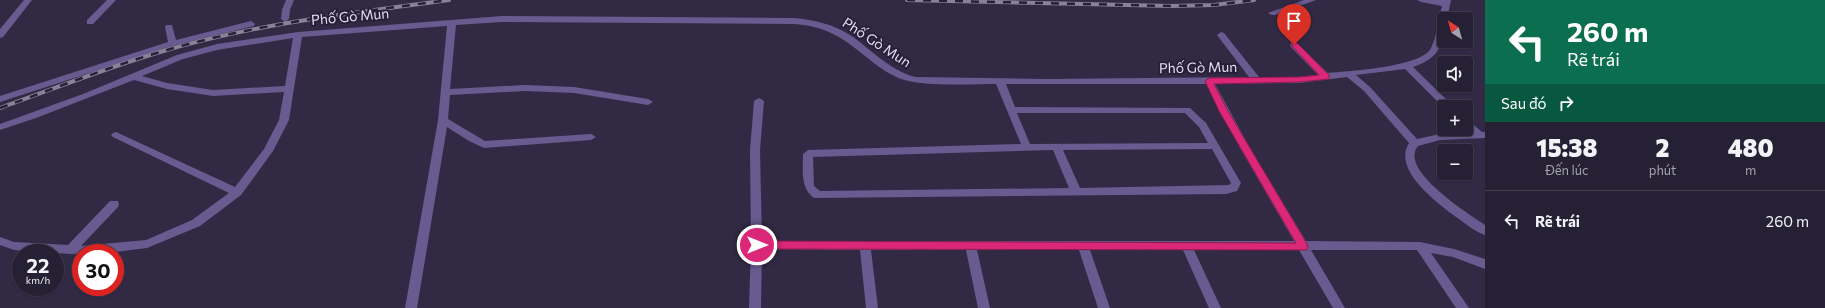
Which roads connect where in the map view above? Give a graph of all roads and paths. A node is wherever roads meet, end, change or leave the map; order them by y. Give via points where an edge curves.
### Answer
1 (28, 0) edge
2 (112, 0) edge
3 (290, 0) edge
4 (1312, 0) edge
5 (1422, 0) edge
6 (1447, 2) edge
7 (1272, 13) dead end
8 (285, 19) dead end
9 (90, 22) dead end
10 (452, 22) junction
11 (251, 24) dead end
12 (169, 27) dead end
13 (298, 34) junction
14 (0, 35) edge
15 (1221, 35) dead end
16 (173, 43) junction
17 (1294, 45) dead end
18 (1407, 66) junction
19 (1349, 74) junction
20 (132, 76) junction
21 (1326, 77) junction
22 (1256, 80) junction
23 (1209, 81) junction
24 (1000, 82) junction
25 (289, 89) junction
26 (446, 92) junction
27 (0, 99) edge
28 (1442, 100) edge
29 (759, 101) dead end
30 (648, 102) dead end
31 (1012, 110) junction
32 (444, 120) junction
33 (0, 127) edge
34 (1473, 128) edge
35 (1482, 135) edge
36 (116, 136) dead end
37 (591, 137) dead end
38 (1414, 143) junction
39 (1056, 146) junction
40 (1214, 146) junction
41 (1027, 147) junction
42 (1076, 191) junction
43 (237, 192) junction
44 (114, 204) dead end
45 (1485, 231) edge
46 (0, 241) edge
47 (757, 245) junction
48 (865, 246) junction
49 (971, 246) junction
50 (1083, 246) junction
51 (1187, 246) junction
52 (1420, 246) junction
53 (1303, 247) junction
54 (70, 250) junction
55 (1485, 264) edge
56 (411, 308) edge
57 (755, 308) edge
58 (872, 308) edge
59 (984, 308) edge
60 (1104, 308) edge
61 (1215, 308) edge
62 (1339, 308) edge
63 (1463, 308) edge

1 - 14 street
2 - 9 street
3 - 8 street
4 - 7 street
5 - 6 street
6 - 18 street, Phố Gò Mun via 1435,50 1424,60
10 - 13 street, Phố Gò Mun
10 - 24 street, Phố Gò Mun via 510,19 817,23 837,31 906,78
10 - 26 street
11 - 16 street
12 - 16 street
13 - 20 street, Phố Gò Mun via 217,47 180,57
13 - 25 street
15 - 22 street
16 - 27 street
17 - 21 street
18 - 19 street, Phố Gò Mun
18 - 28 street
19 - 21 street, Phố Gò Mun
19 - 38 street via 1367,89
20 - 25 street via 168,86 214,93
20 - 33 street, Phố Gò Mun
21 - 22 street, Phố Gò Mun
22 - 23 street, Phố Gò Mun
23 - 24 street, Phố Gò Mun
23 - 53 street via 1234,130
24 - 31 street
25 - 43 street via 284,120 268,151
26 - 30 street via 524,88 574,90
26 - 32 street
29 - 47 street via 755,150
31 - 40 street via 1186,110 1203,125
31 - 41 street
32 - 37 street via 484,145
32 - 56 street
34 - 35 street
35 - 38 street via 1440,137
36 - 43 street
38 - 45 street via 1410,152 1412,166 1436,197
39 - 40 street
39 - 41 street
39 - 42 street
40 - 42 street via 1236,183 1233,188
41 - 42 street via 808,154 809,186 818,195
43 - 54 street via 196,223 147,244 87,252
44 - 54 street
46 - 54 street via 14,246
47 - 48 street
47 - 57 street
48 - 49 street
48 - 58 street
49 - 50 street
49 - 59 street
50 - 51 street
50 - 60 street
51 - 53 street
51 - 61 street
52 - 53 street
52 - 55 street via 1454,253
52 - 63 street
53 - 62 street

